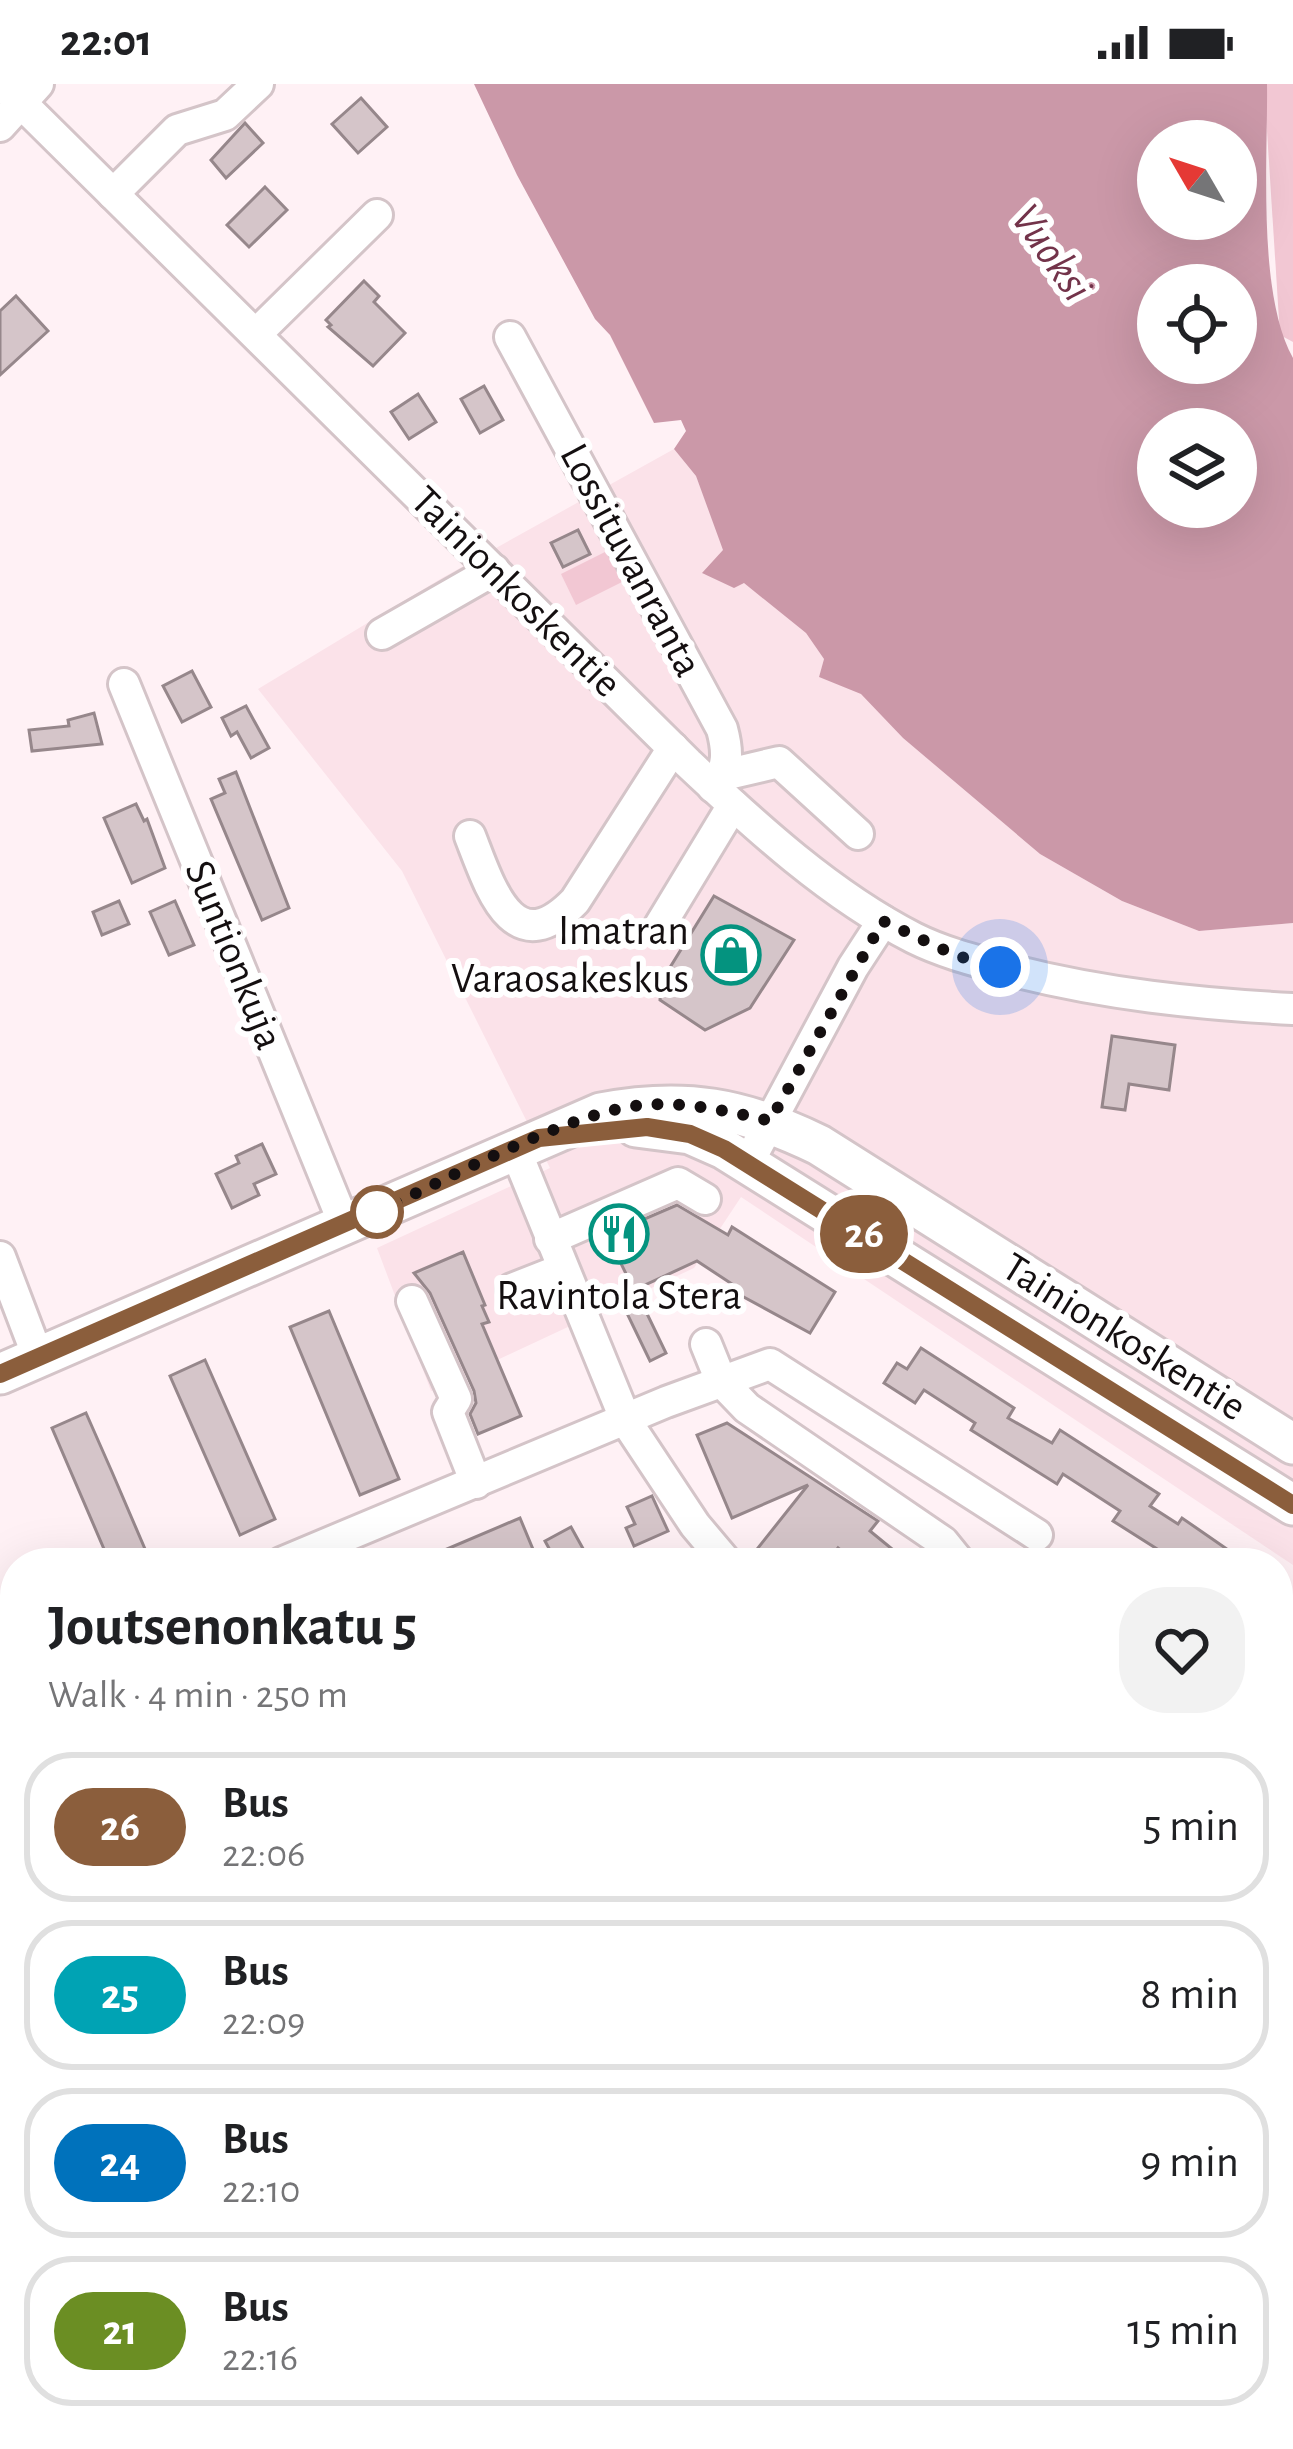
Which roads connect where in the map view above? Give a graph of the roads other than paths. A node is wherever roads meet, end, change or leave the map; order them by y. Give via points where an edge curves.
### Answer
1 (258, 84) edge
2 (15, 100) edge
3 (113, 194) junction
4 (376, 215) dead end
5 (256, 334) junction
6 (510, 337) dead end
7 (494, 570) junction
8 (382, 634) dead end
9 (124, 684) dead end
10 (674, 748) junction
11 (723, 789) junction
12 (858, 833) dead end
13 (470, 836) dead end
14 (883, 921) junction
15 (659, 928) dead end
16 (1293, 1009) edge
17 (770, 1121) junction
18 (527, 1144) junction
19 (748, 1163) junction
20 (704, 1199) dead end
21 (345, 1226) junction
22 (550, 1238) junction
23 (0, 1257) edge
24 (563, 1269) junction
25 (512, 1289) dead end
26 (412, 1301) dead end
27 (706, 1344) dead end
28 (38, 1357) junction
29 (0, 1374) edge
30 (721, 1381) junction
31 (845, 1412) junction
32 (626, 1421) junction
33 (1293, 1444) edge
34 (815, 1455) junction
35 (476, 1483) junction
36 (1293, 1504) edge
37 (1037, 1535) dead end
38 (318, 1548) edge
39 (714, 1548) edge
40 (948, 1548) edge

1 - 3 street via 225,115 177,130
2 - 3 street, Tainionkoskentie
3 - 5 street, Tainionkoskentie
4 - 5 street
5 - 7 street, Tainionkoskentie
6 - 11 street, Lossituvanranta via 717,720 727,747
7 - 8 street
7 - 10 street, Tainionkoskentie
9 - 21 street, Suntionkuja
10 - 11 street, Tainionkoskentie
10 - 13 street via 557,920 518,923 504,910
11 - 12 street via 779,761
11 - 14 street, Tainionkoskentie
11 - 15 street
14 - 16 street, Tainionkoskentie via 957,956 1085,989
14 - 17 street
17 - 18 main road, Tainionkoskentie via 643,1105
17 - 19 street
17 - 33 main road, Tainionkoskentie
18 - 19 main road, Tainionkoskentie via 647,1127 690,1134
18 - 21 main road, Tainionkoskentie
18 - 22 street
19 - 36 main road, Tainionkoskentie
20 - 22 street via 678,1183
21 - 28 main road, Tainionkoskentie
22 - 24 street
23 - 28 street
24 - 25 street
24 - 32 street
26 - 35 street via 456,1399 448,1412
27 - 30 street
28 - 29 main road, Tainionkoskentie
30 - 31 street via 770,1364
30 - 32 street
30 - 34 street
31 - 34 street
31 - 37 street
32 - 35 street
32 - 39 street
34 - 40 street
35 - 38 street

